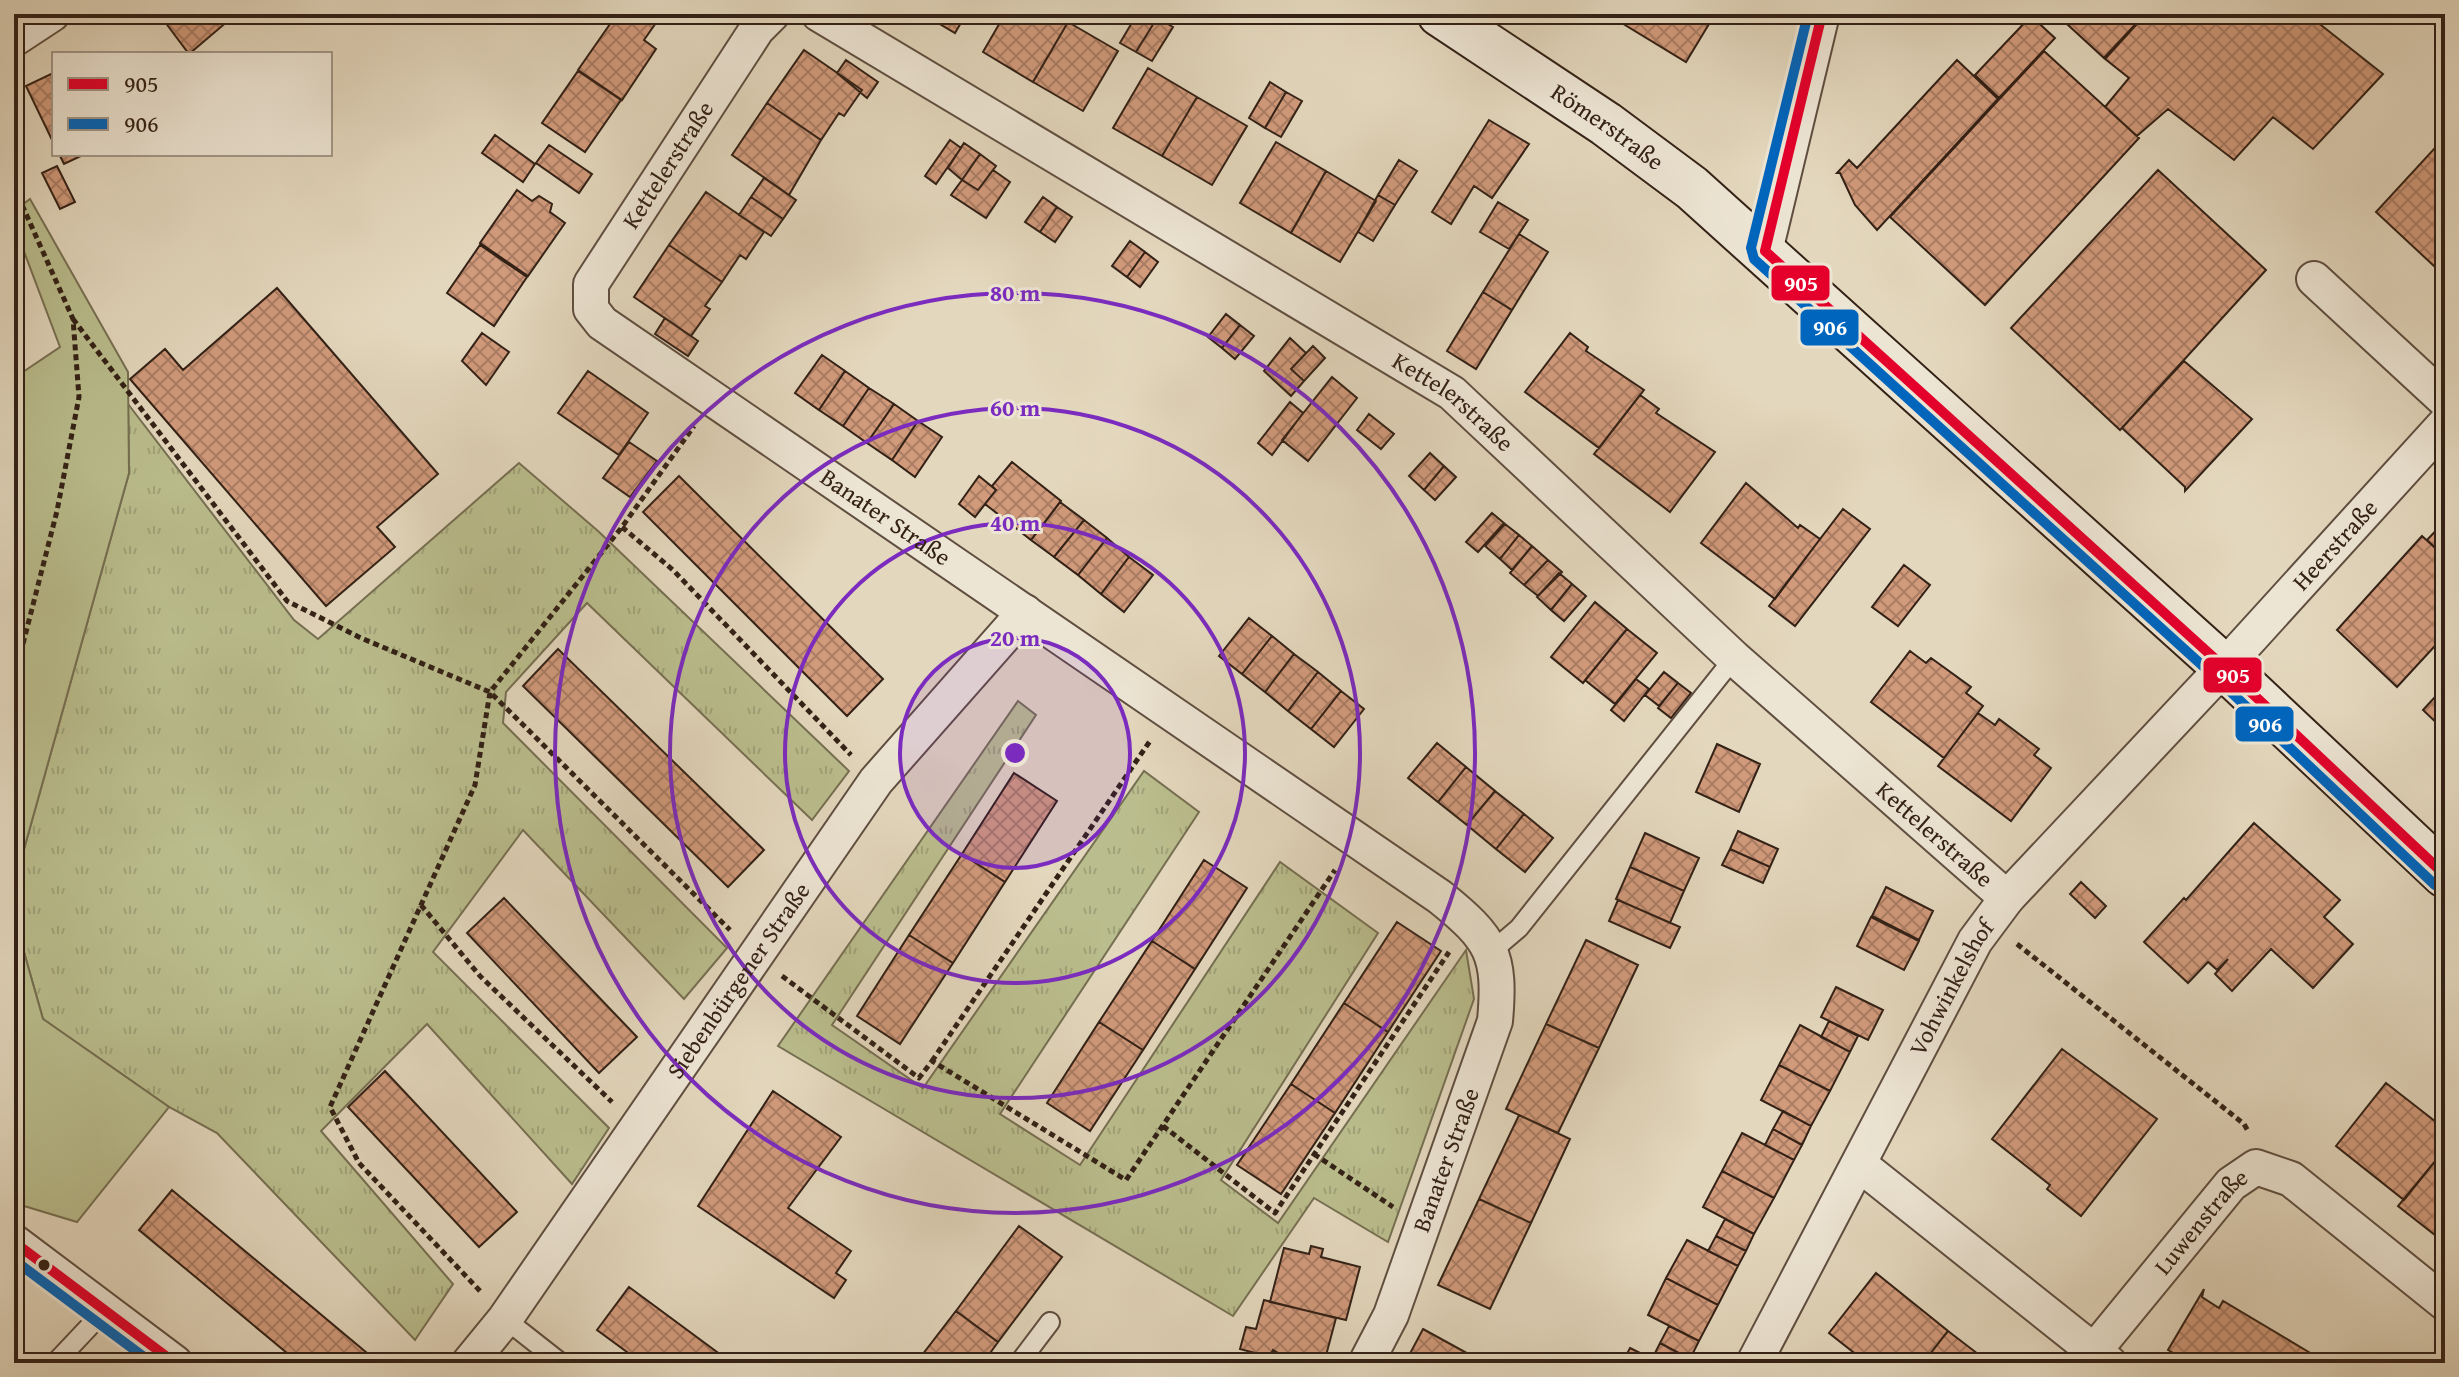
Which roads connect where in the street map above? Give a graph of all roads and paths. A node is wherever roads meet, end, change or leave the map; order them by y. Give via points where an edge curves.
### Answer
1 (52, 14) edge
2 (772, 14) edge
3 (819, 14) edge
4 (1440, 14) edge
5 (1822, 14) edge
6 (14, 39) edge
7 (14, 187) edge
8 (1765, 251) junction
9 (2314, 279) dead end
10 (73, 319) junction
11 (602, 323) joint
12 (713, 399) junction
13 (2445, 400) edge
14 (2445, 424) edge
15 (622, 527) junction
16 (1025, 612) junction
17 (1734, 658) junction
18 (2224, 667) junction
19 (14, 679) edge
20 (490, 692) junction
21 (1170, 712) junction
22 (876, 781) junction
23 (1356, 840) junction
24 (2445, 875) edge
25 (421, 905) junction
26 (1998, 910) junction
27 (1470, 921) junction
28 (1492, 951) junction
29 (757, 958) junction
30 (932, 1061) junction
31 (639, 1124) junction
32 (1163, 1126) junction
33 (1314, 1154) junction
34 (1859, 1164) junction
35 (2256, 1167) junction
36 (1422, 1226) junction
37 (14, 1242) edge
38 (2445, 1303) edge
39 (105, 1310) junction
40 (505, 1319) junction
41 (1050, 1322) dead end
42 (2102, 1357) edge
43 (55, 1363) edge
44 (175, 1363) edge
45 (469, 1363) edge
46 (561, 1363) edge
47 (1019, 1363) edge
48 (1366, 1363) edge
49 (1754, 1363) edge

1 - 6 street
2 - 11 street, Kettelerstraße via 757,29 591,284 591,309
3 - 17 street, Kettelerstraße via 1452,393
4 - 8 main road, Römerstraße via 1606,124
5 - 8 street
7 - 10 path
8 - 18 main road
9 - 13 street
10 - 19 path via 79,397 57,511
10 - 20 path via 287,601
11 - 12 street, Banater Straße
12 - 15 path
12 - 16 street, Banater Straße
14 - 18 street, Heerstraße
15 - 20 path
15 - 22 path via 673,570
16 - 21 street, Banater Straße
16 - 22 street, Siebenbürgener Straße
17 - 26 street, Kettelerstraße
17 - 28 lane via 1519,928
18 - 24 main road
18 - 26 street, Vohwinkelshof
20 - 25 path via 475,785
20 - 29 path
21 - 23 street, Banater Straße
21 - 30 path
22 - 29 street, Siebenbürgener Straße
23 - 27 street, Banater Straße
23 - 32 path
25 - 31 path via 480,976
25 - 40 path via 330,1107 359,1163
26 - 34 street, Vohwinkelshof via 1975,941
26 - 35 path via 2244,1124
27 - 28 street, Banater Straße
27 - 33 path
28 - 36 street, Banater Straße via 1499,981 1495,1021
29 - 30 path via 919,1078
29 - 31 street, Siebenbürgener Straße
30 - 32 path via 1126,1180
31 - 40 street, Siebenbürgener Straße
32 - 33 path via 1275,1213
33 - 36 path
34 - 42 street, Luwenstraße
34 - 49 street, Vohwinkelshof
35 - 38 street, Luwenstraße via 2291,1179
35 - 42 street, Luwenstraße via 2231,1184
36 - 48 street, Banater Straße via 1391,1315
37 - 39 street
39 - 43 lane
39 - 44 street
40 - 45 street, Siebenbürgener Straße
40 - 46 lane
41 - 47 lane

